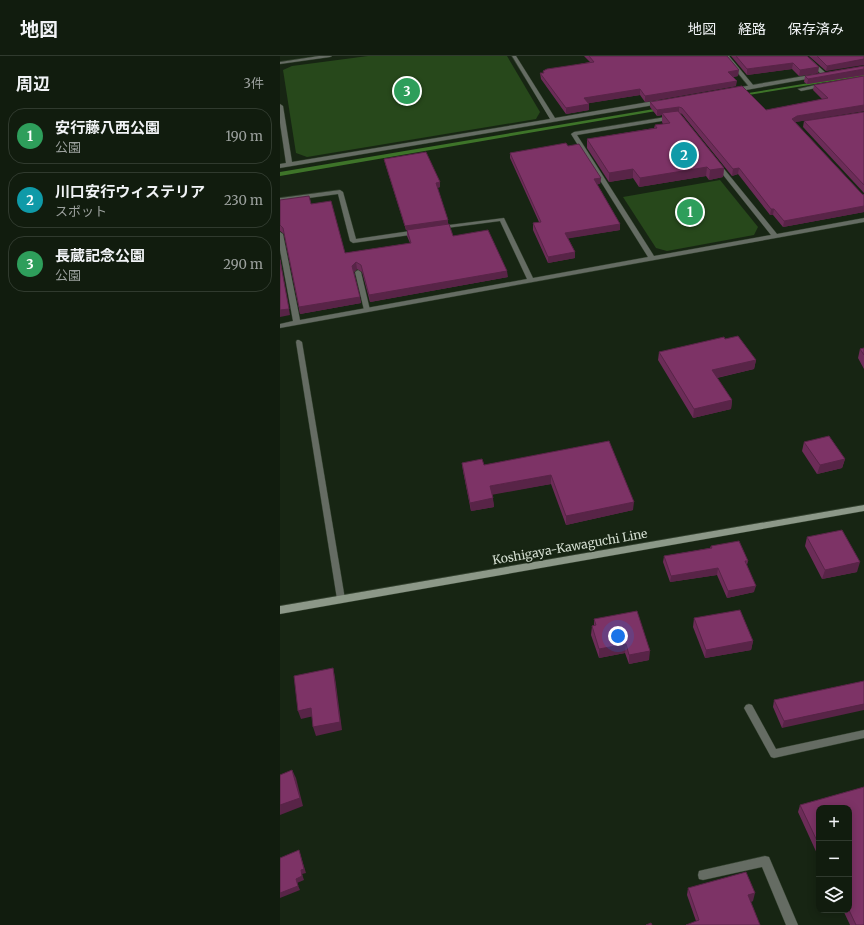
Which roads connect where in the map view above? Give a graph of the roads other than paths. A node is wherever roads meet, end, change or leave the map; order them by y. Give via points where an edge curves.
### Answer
1 (330, 56) edge
2 (514, 56) edge
3 (726, 56) edge
4 (804, 56) edge
5 (280, 63) edge
6 (833, 74) edge
7 (825, 75) junction
8 (832, 84) edge
9 (752, 87) junction
10 (801, 89) dead end
11 (729, 91) edge
12 (668, 101) edge
13 (280, 110) edge
14 (679, 116) edge
15 (553, 120) junction
16 (713, 158) edge
17 (289, 164) junction
18 (280, 166) edge
19 (280, 200) edge
20 (864, 220) edge
21 (431, 229) edge
22 (424, 231) edge
23 (280, 234) edge
24 (775, 236) junction
25 (652, 258) junction
26 (358, 272) edge
27 (530, 280) junction
28 (367, 310) junction
29 (297, 322) junction
30 (280, 326) edge
31 (299, 342) dead end
32 (864, 508) edge
33 (341, 599) junction
34 (280, 610) edge
35 (749, 708) dead end
36 (864, 734) edge
37 (703, 875) dead end
38 (792, 925) edge

1 - 5 street
2 - 15 street
3 - 9 street
4 - 7 street
6 - 7 street
7 - 9 street
8 - 10 street
9 - 11 street
12 - 15 street
13 - 17 street
14 - 25 street via 574,134
15 - 17 street
16 - 24 street
17 - 18 street
19 - 22 street via 340,192 353,241
20 - 24 street
21 - 27 street via 502,219
23 - 29 street
24 - 25 street
25 - 27 street
26 - 28 street
27 - 28 street
28 - 29 street
29 - 30 street
31 - 33 street
32 - 33 main road, Koshigaya-Kawaguchi Line
33 - 34 main road, Koshigaya-Kawaguchi Line
35 - 36 street via 774,754
37 - 38 street via 765,861

